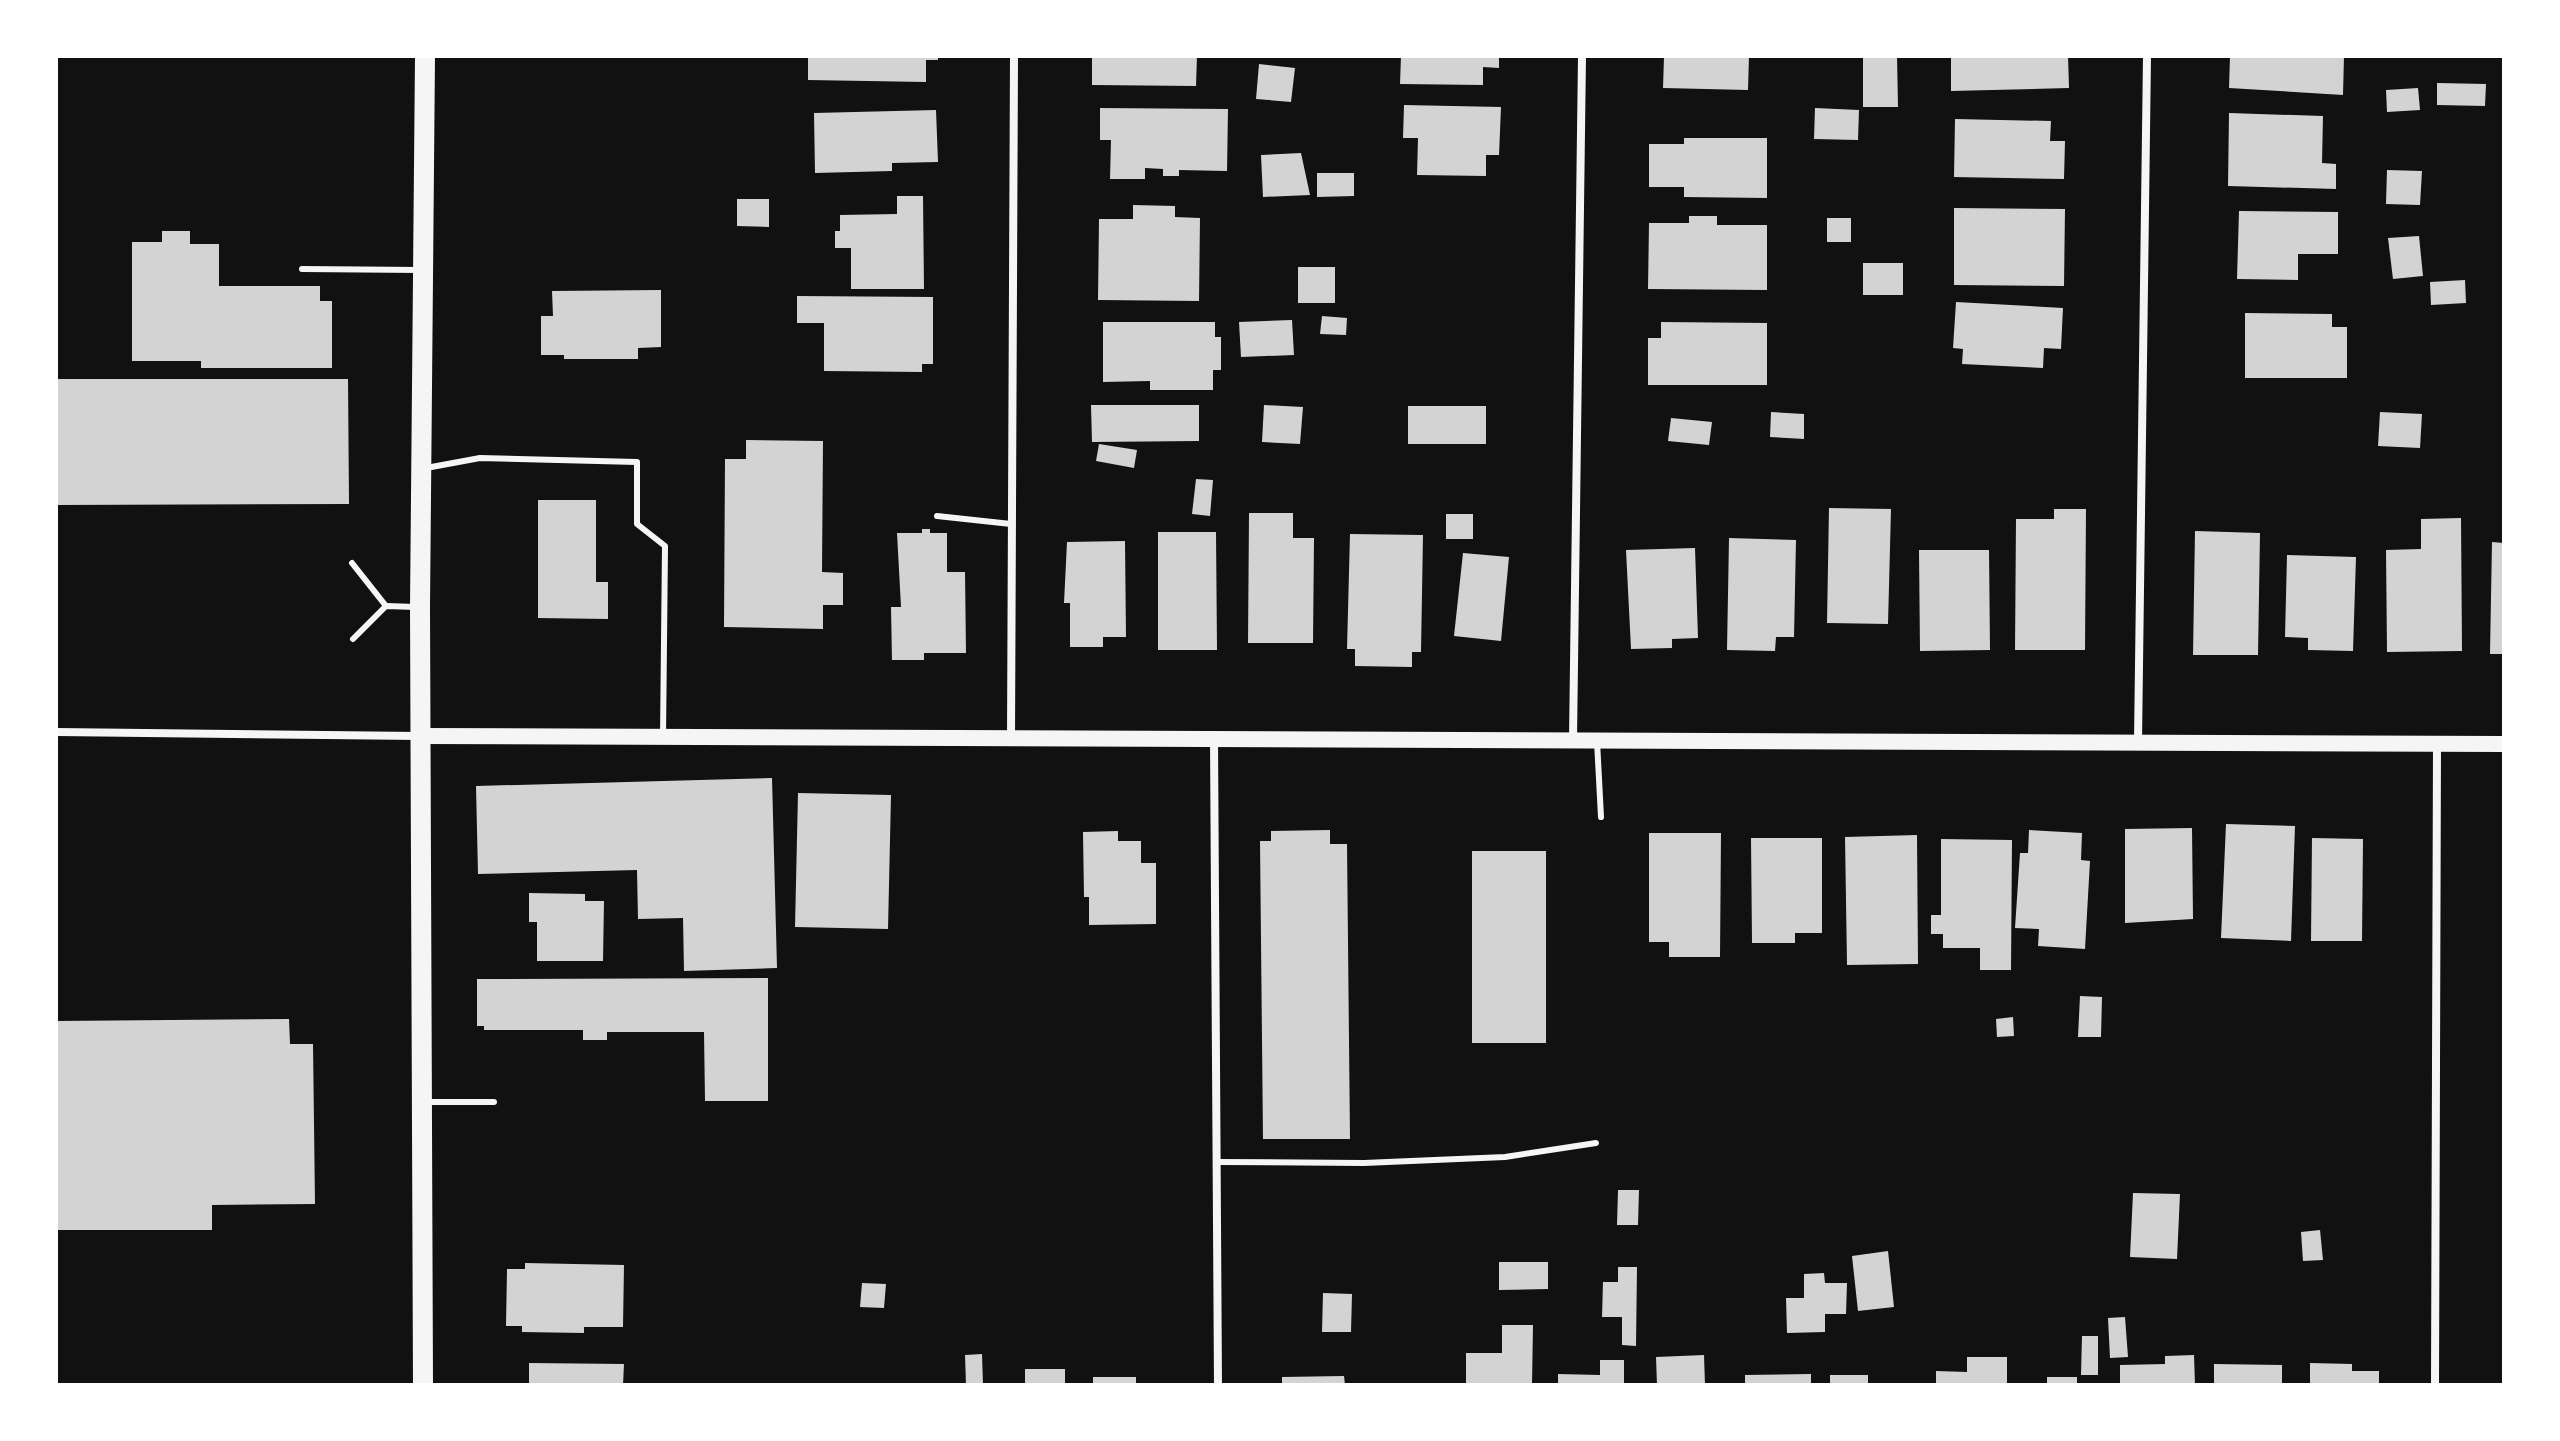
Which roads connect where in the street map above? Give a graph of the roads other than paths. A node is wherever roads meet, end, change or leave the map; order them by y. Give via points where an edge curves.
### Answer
1 (425, 56) edge
2 (1014, 56) edge
3 (1582, 56) edge
4 (2147, 56) edge
5 (302, 269) dead end
6 (424, 270) junction
7 (422, 468) junction
8 (937, 516) dead end
9 (1011, 524) junction
10 (352, 563) dead end
11 (386, 606) junction
12 (420, 607) junction
13 (353, 639) dead end
14 (56, 732) edge
15 (420, 736) junction
16 (663, 737) junction
17 (1011, 739) junction
18 (1214, 739) junction
19 (1573, 741) junction
20 (1597, 741) junction
21 (2138, 743) junction
22 (2437, 744) junction
23 (2504, 744) edge
24 (1601, 817) dead end
25 (422, 1102) junction
26 (494, 1102) dead end
27 (1596, 1143) dead end
28 (1217, 1162) junction
29 (423, 1385) edge
30 (1218, 1385) edge
31 (2435, 1385) edge

1 - 6 main road
2 - 9 street
3 - 19 street
4 - 21 street
5 - 6 lane
6 - 7 main road
7 - 12 main road
7 - 16 lane via 480,458 637,462 637,524 665,546
8 - 9 lane
9 - 17 street
10 - 11 lane
11 - 12 lane
11 - 13 lane
12 - 15 main road
14 - 15 street
15 - 16 main road
15 - 25 main road
16 - 17 main road
17 - 18 main road
18 - 19 main road
18 - 28 street
19 - 20 main road
20 - 21 main road
20 - 24 lane
21 - 22 main road
22 - 23 main road
22 - 31 street
25 - 26 lane
25 - 29 main road
27 - 28 lane via 1490,1158
28 - 30 street

